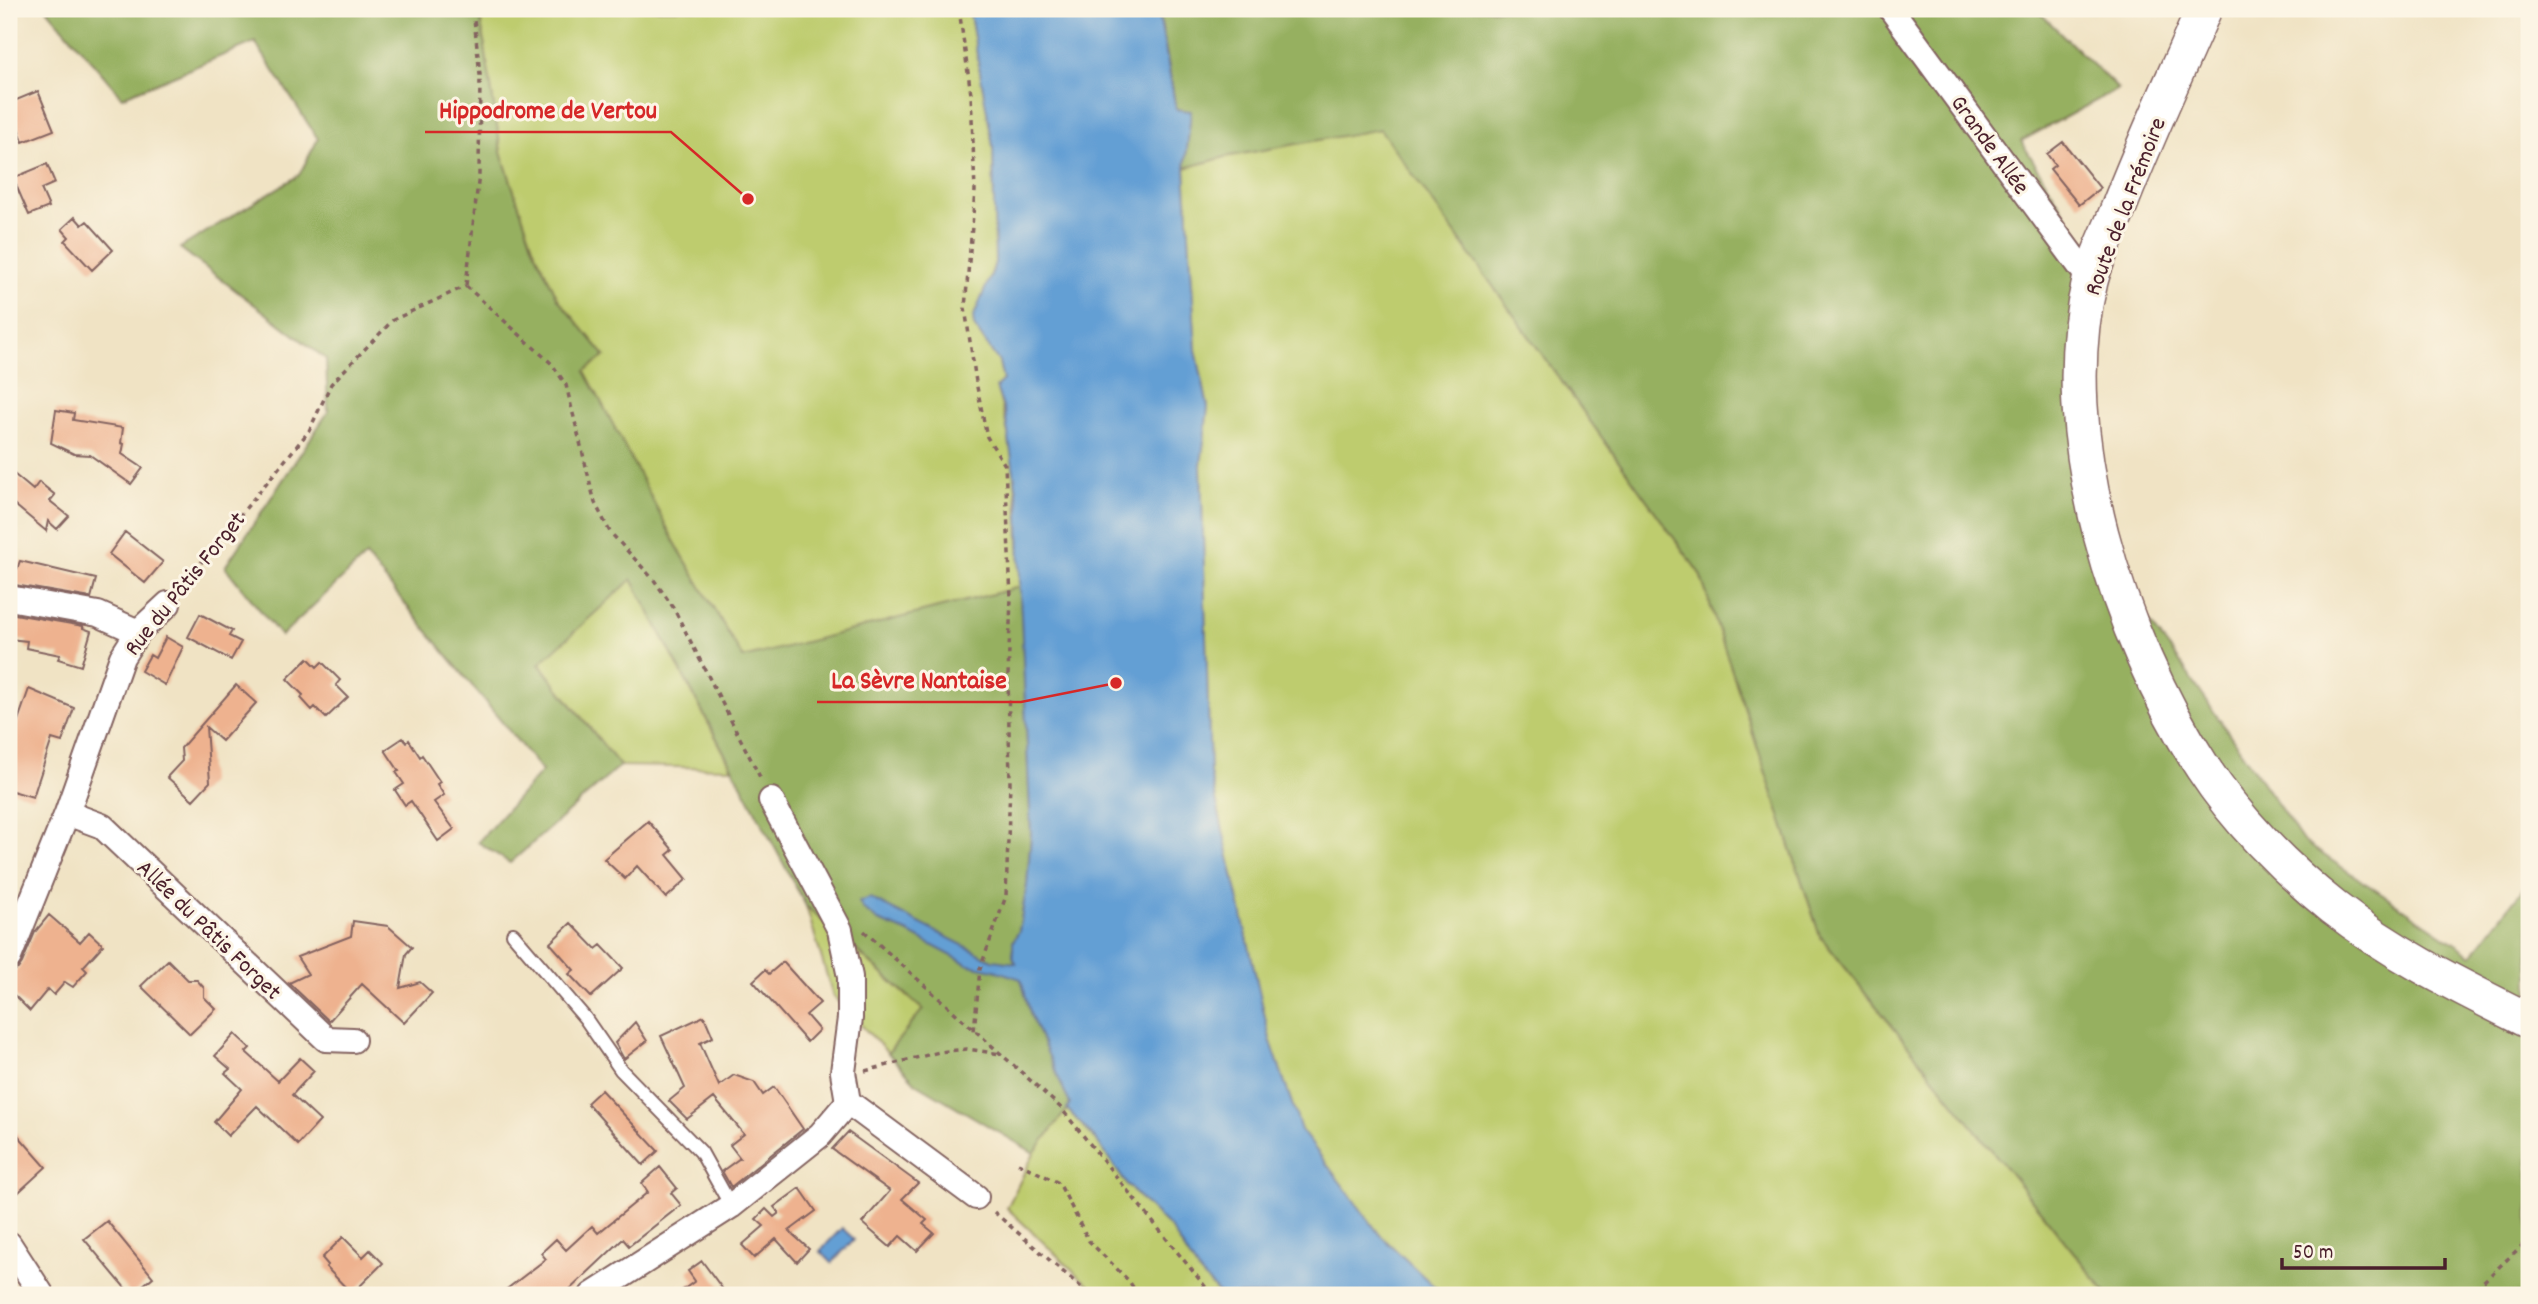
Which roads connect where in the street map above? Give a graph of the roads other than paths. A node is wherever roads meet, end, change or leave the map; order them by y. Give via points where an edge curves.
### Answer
1 (1891, 9) edge
2 (2204, 9) edge
3 (2090, 280) junction
4 (9, 598) edge
5 (167, 604) road end
6 (138, 632) junction
7 (771, 800) road end
8 (67, 813) junction
9 (513, 934) dead end
10 (9, 957) edge
11 (2529, 1021) edge
12 (353, 1040) dead end
13 (848, 1102) junction
14 (976, 1197) road end
15 (731, 1206) junction
16 (9, 1244) edge
17 (42, 1295) edge
18 (592, 1295) edge

1 - 3 street, Grande Allée
2 - 3 street, Route de la Frémoire
3 - 11 street, Route de la Frémoire via 2079,389 2090,493 2110,567 2144,657 2197,758 2277,856 2332,906 2388,946
4 - 6 street via 98,614
5 - 6 street, Rue du Pâtis Forget
6 - 8 street, Rue du Pâtis Forget via 122,657
7 - 13 street via 840,930 850,977 843,1072
8 - 10 street, Rue du Pâtis Forget
8 - 12 street, Allée du Pâtis Forget via 102,826 326,1039
9 - 15 lane via 621,1070 701,1152
13 - 14 street
13 - 15 street via 820,1135
15 - 18 street
16 - 17 street

